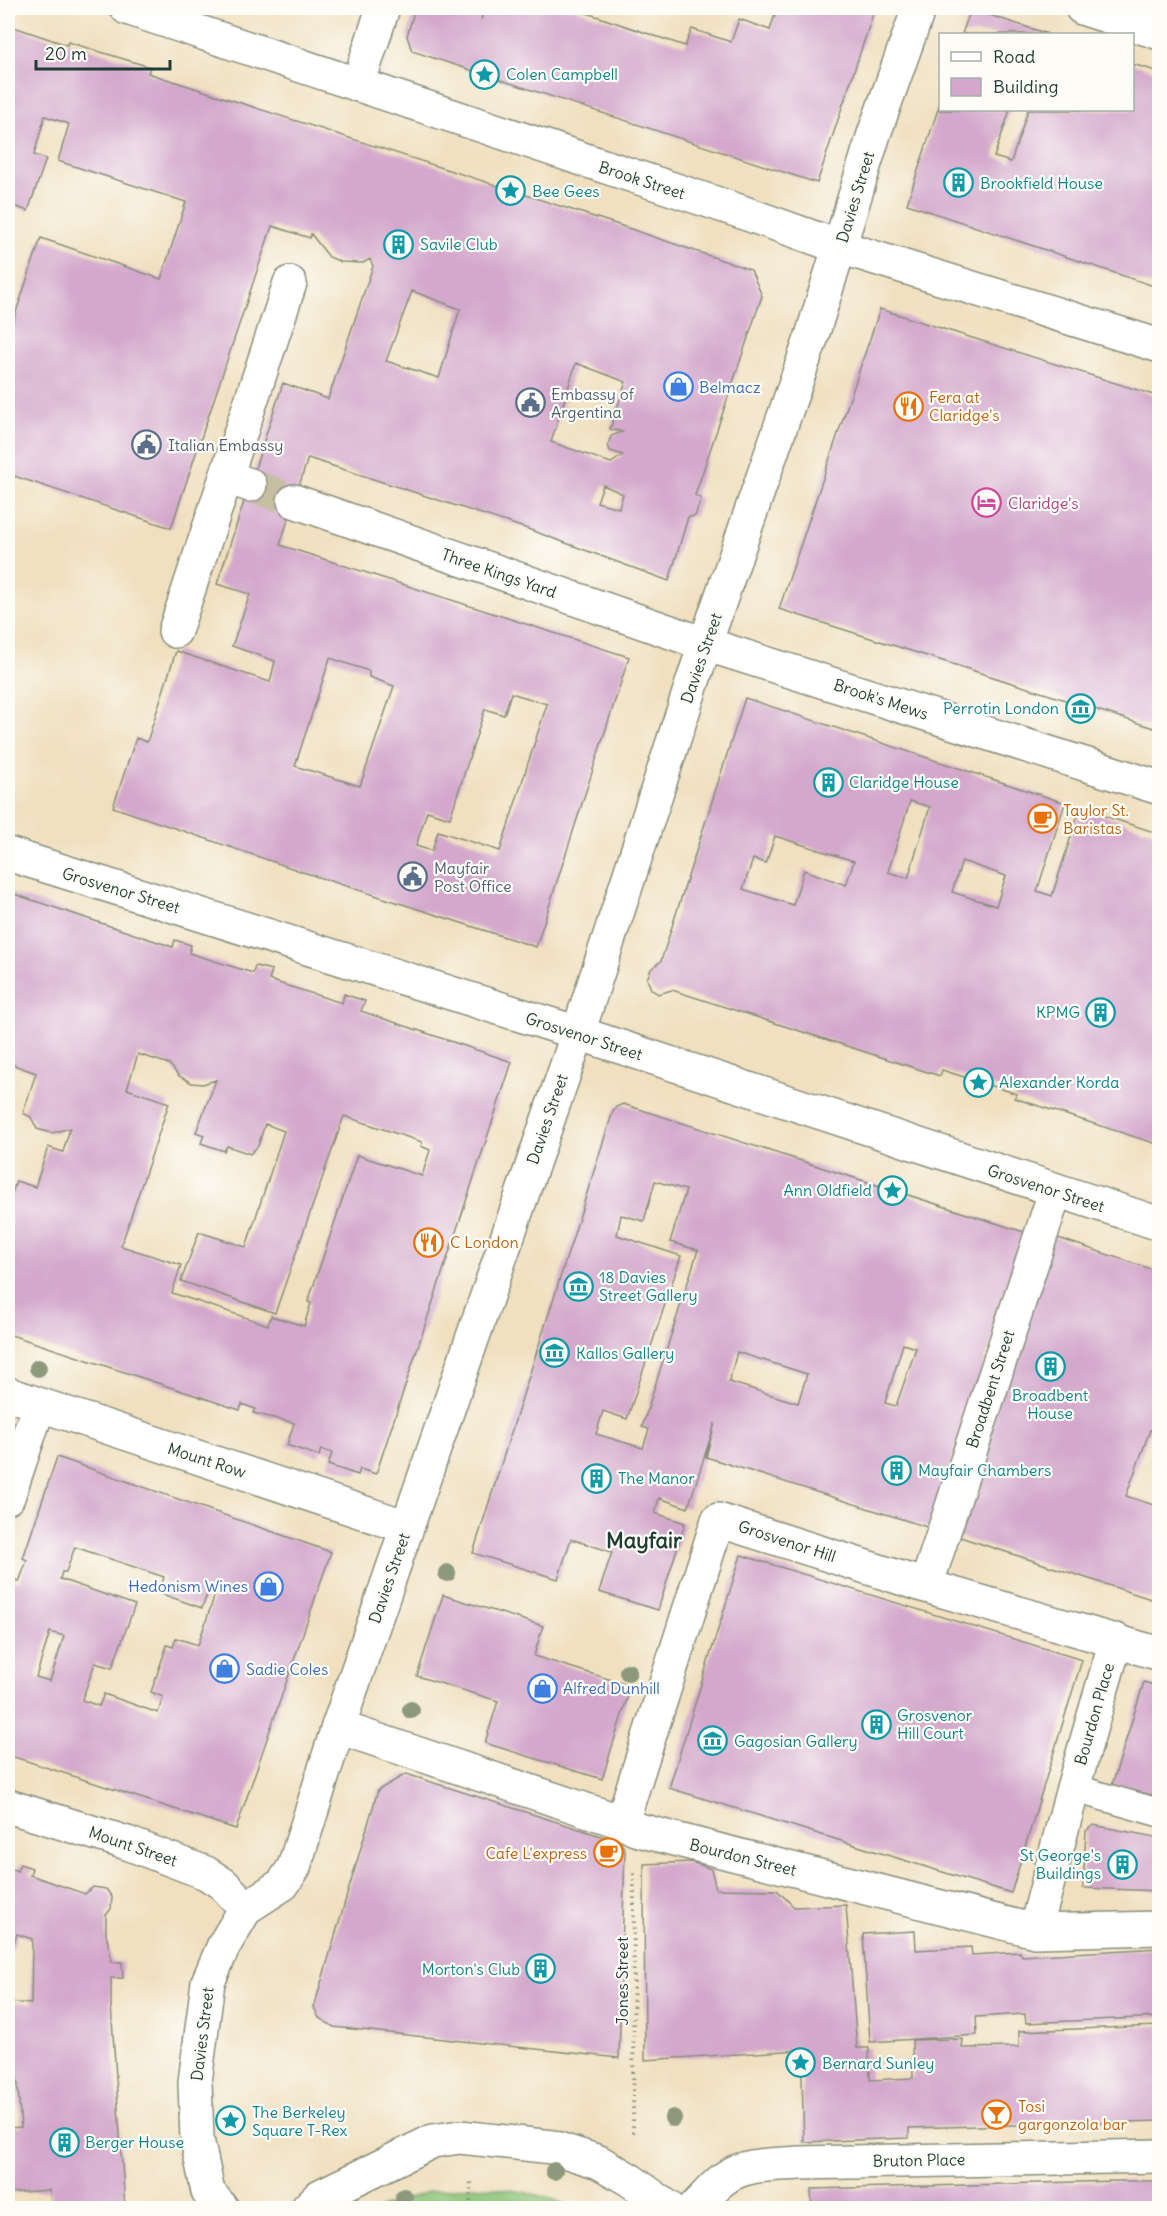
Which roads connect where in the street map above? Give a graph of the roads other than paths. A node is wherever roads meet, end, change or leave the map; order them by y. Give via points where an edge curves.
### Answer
1 (383, 8) edge
2 (919, 8) edge
3 (1082, 8) edge
4 (146, 11) edge
5 (1160, 33) edge
6 (358, 85) junction
7 (840, 248) junction
8 (290, 283) dead end
9 (1160, 346) edge
10 (294, 501) tunnel mouth
11 (175, 631) dead end
12 (705, 644) junction
13 (1160, 788) edge
14 (8, 854) edge
15 (578, 1034) junction
16 (1055, 1192) junction
17 (1160, 1224) edge
18 (8, 1395) edge
19 (39, 1405) junction
20 (8, 1497) edge
21 (406, 1527) junction
22 (926, 1586) junction
23 (1116, 1641) junction
24 (1160, 1654) edge
25 (338, 1727) junction
26 (1073, 1788) junction
27 (8, 1806) edge
28 (1160, 1813) edge
29 (629, 1826) junction
30 (246, 1908) junction
31 (1160, 1928) edge
32 (1035, 1931) junction
33 (1160, 2156) edge
34 (222, 2208) edge
35 (308, 2208) edge
36 (669, 2208) edge
37 (694, 2208) edge

1 - 6 street
2 - 7 street, Davies Street via 874,134
3 - 5 street
4 - 6 street, Brook Street
6 - 7 street, Brook Street
7 - 9 street, Brook Street
7 - 12 street, Davies Street
8 - 11 street via 238,481
10 - 12 street, Three Kings Yard
12 - 13 street, Brook's Mews
12 - 15 street, Davies Street
14 - 15 street, Grosvenor Street
15 - 16 street, Grosvenor Street
15 - 21 street, Davies Street
16 - 17 street, Grosvenor Street
16 - 22 street, Broadbent Street
18 - 19 street, Mount Row
19 - 20 street
19 - 21 street, Mount Row
21 - 25 street, Davies Street
22 - 23 street, Grosvenor Hill
22 - 29 street, Grosvenor Hill via 718,1520
23 - 24 street, Grosvenor Hill
23 - 26 street, Bourdon Place
25 - 29 street, Bourdon Street
25 - 30 street, Davies Street via 294,1867 283,1884
26 - 28 street, Bourdon Place
26 - 32 street, Bourdon Place
27 - 30 street, Mount Street via 127,1843 206,1873
29 - 32 street, Bourdon Street
30 - 34 street, Davies Street via 208,1982 195,2082 197,2139 207,2192
31 - 32 street, Bourdon Street
33 - 37 street, Bruton Place via 761,2166 742,2169 724,2178
35 - 36 street via 320,2196 415,2149 433,2141 460,2137 552,2147 599,2162

